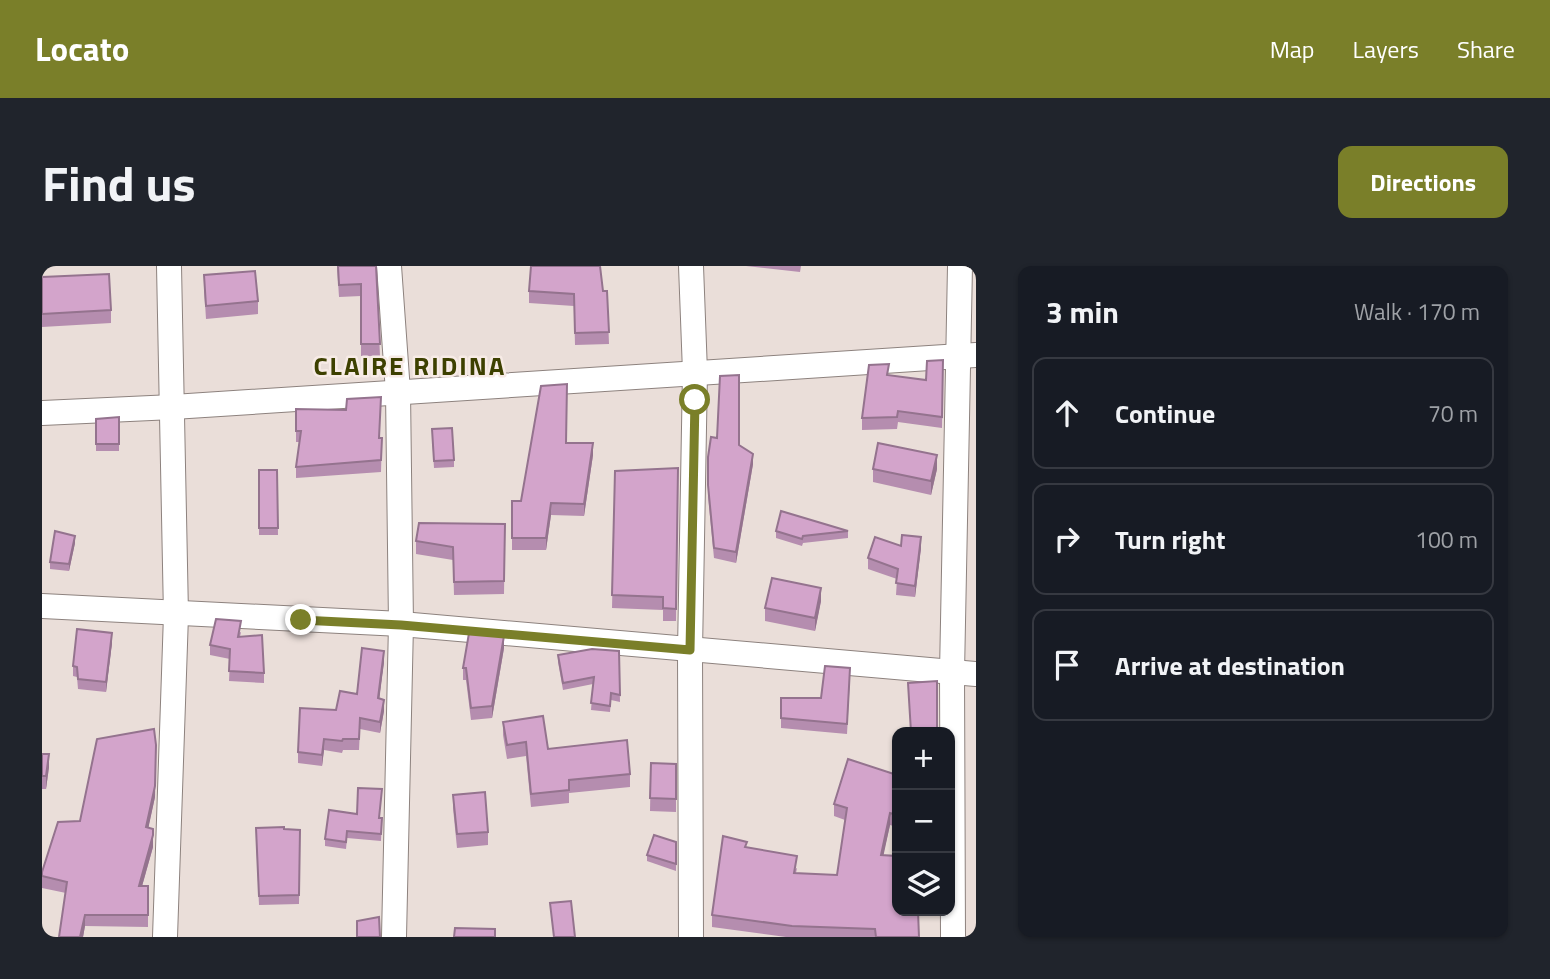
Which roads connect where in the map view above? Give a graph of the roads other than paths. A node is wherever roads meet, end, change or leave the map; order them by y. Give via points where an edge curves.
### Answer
1 (169, 266) edge
2 (390, 266) edge
3 (691, 266) edge
4 (960, 266) edge
5 (968, 356) edge
6 (695, 372) junction
7 (398, 392) junction
8 (173, 408) junction
9 (42, 413) edge
10 (42, 606) edge
11 (176, 615) junction
12 (401, 625) junction
13 (690, 650) junction
14 (964, 674) edge
15 (165, 937) edge
16 (394, 937) edge
17 (691, 937) edge
18 (953, 937) edge

1 - 8 street
2 - 7 street
3 - 6 street
4 - 5 street
5 - 6 street
5 - 14 street
6 - 7 street
6 - 13 street
7 - 8 street
7 - 12 street
8 - 9 street
8 - 11 street
10 - 11 street
11 - 12 street
11 - 15 street
12 - 13 street
12 - 16 street
13 - 14 street
13 - 17 street
14 - 18 street

